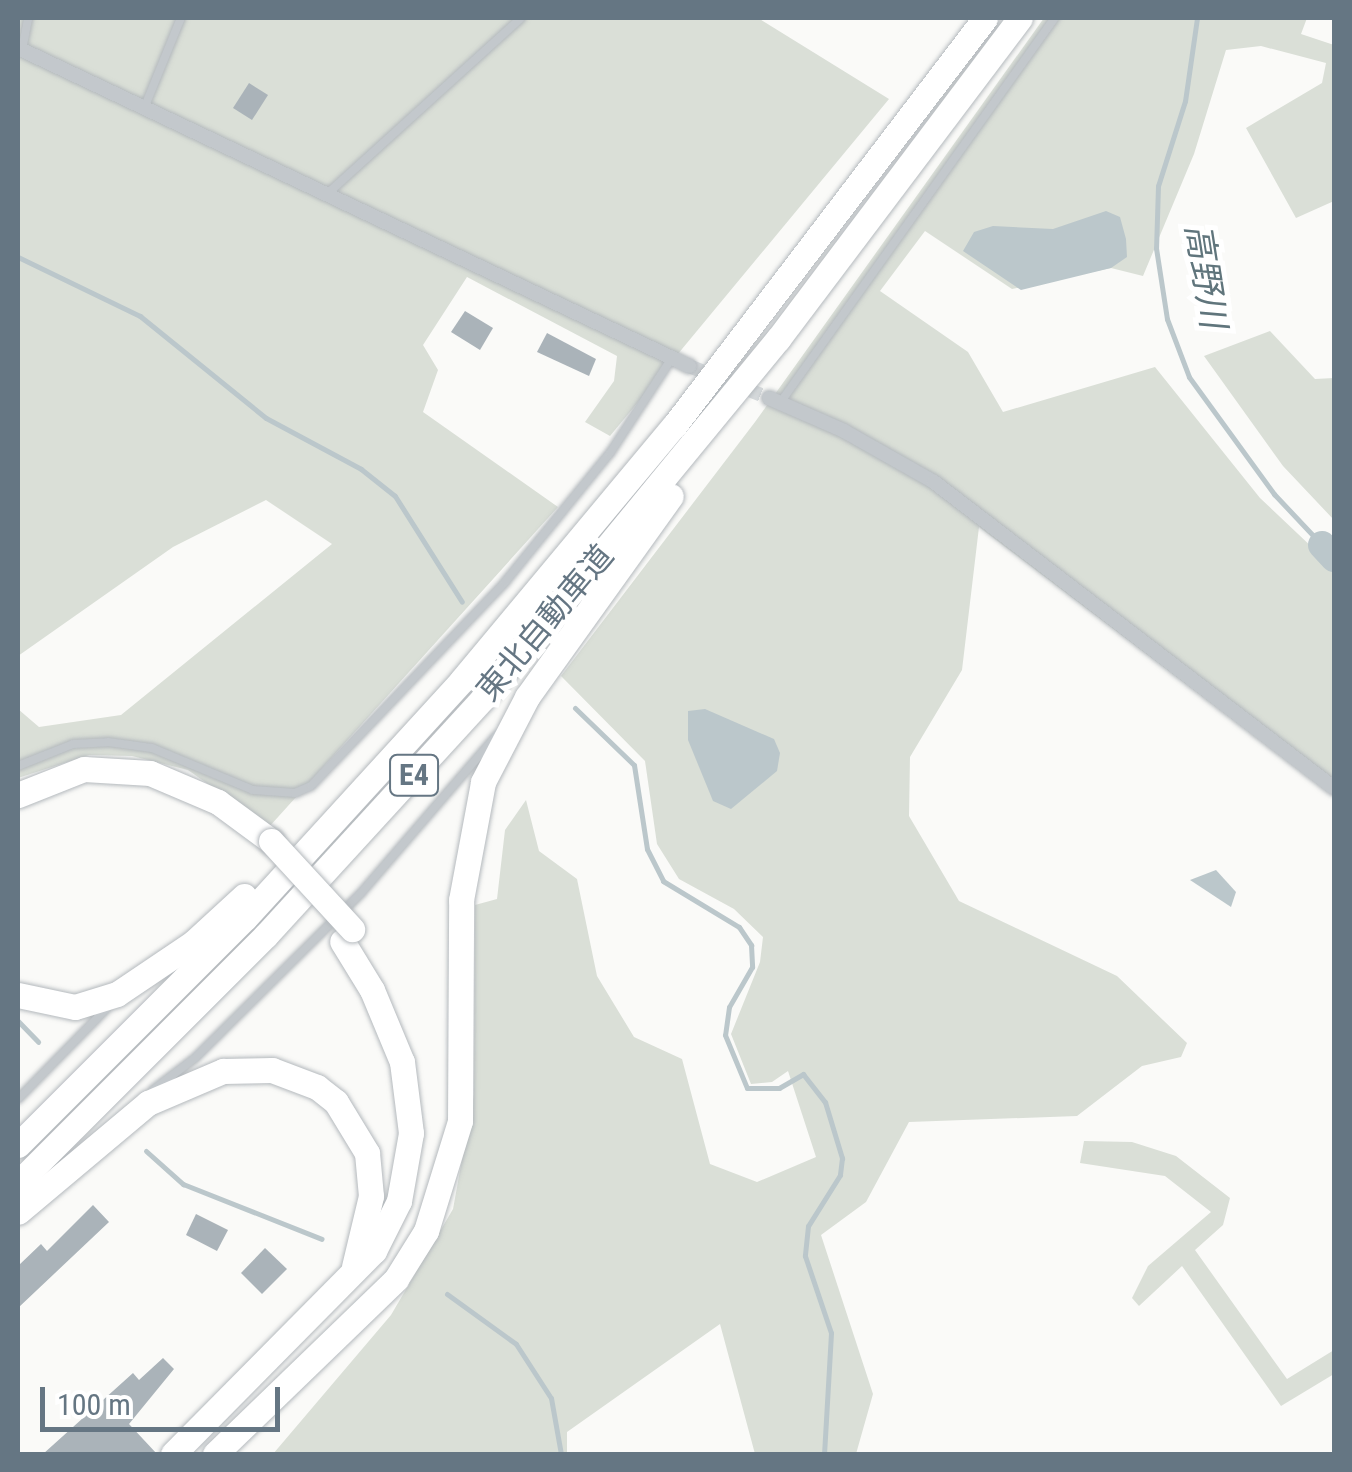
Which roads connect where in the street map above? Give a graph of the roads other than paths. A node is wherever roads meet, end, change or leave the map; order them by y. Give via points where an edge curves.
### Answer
1 (28, 18) edge
2 (181, 18) edge
3 (521, 18) edge
4 (985, 18) edge
5 (1020, 18) edge
6 (1056, 18) edge
7 (20, 49) edge
8 (145, 106) junction
9 (328, 194) junction
10 (778, 339) junction
11 (672, 358) junction
12 (688, 366) tunnel mouth
13 (774, 401) joint
14 (462, 680) junction
15 (509, 726) junction
16 (18, 766) edge
17 (1334, 788) edge
18 (18, 795) edge
19 (18, 816) edge
20 (266, 846) junction
21 (347, 935) junction
22 (117, 994) junction
23 (18, 995) edge
24 (18, 1099) edge
25 (148, 1103) junction
26 (18, 1145) edge
27 (18, 1183) edge
28 (18, 1212) edge
29 (353, 1272) junction
30 (372, 1301) junction
31 (174, 1454) edge
32 (215, 1454) edge

1 - 7 lane
2 - 8 lane
3 - 9 lane
4 - 14 highway, 東北自動車道 / E4 via 674,426
5 - 10 highway, 東北自動車道 / E4
6 - 13 lane
7 - 8 street
8 - 9 street
9 - 11 street
10 - 15 highway
10 - 27 highway, 東北自動車道 / E4 via 444,742 252,949
11 - 12 street
11 - 16 lane via 610,453 506,582 311,786 296,793 253,790 152,748 108,742 51,750
13 - 17 street via 934,482
14 - 22 highway via 232,908
14 - 26 highway, 東北自動車道 / E4 via 258,905
15 - 25 lane via 486,743 360,893 194,1058 148,1094
15 - 30 highway via 483,782 463,868 464,1090 456,1150 414,1255
18 - 20 highway via 84,769 150,772 218,802
19 - 20 highway via 69,788 115,783 184,802
20 - 21 highway, bridge
21 - 29 highway via 393,1035 411,1133 406,1180 390,1224
21 - 30 highway via 402,1015 426,1113 414,1209
22 - 23 highway via 76,1007
22 - 24 lane via 108,1011
25 - 28 highway
25 - 29 highway via 196,1078 247,1069 297,1077 336,1102 358,1133 370,1172
29 - 31 highway
30 - 32 highway

